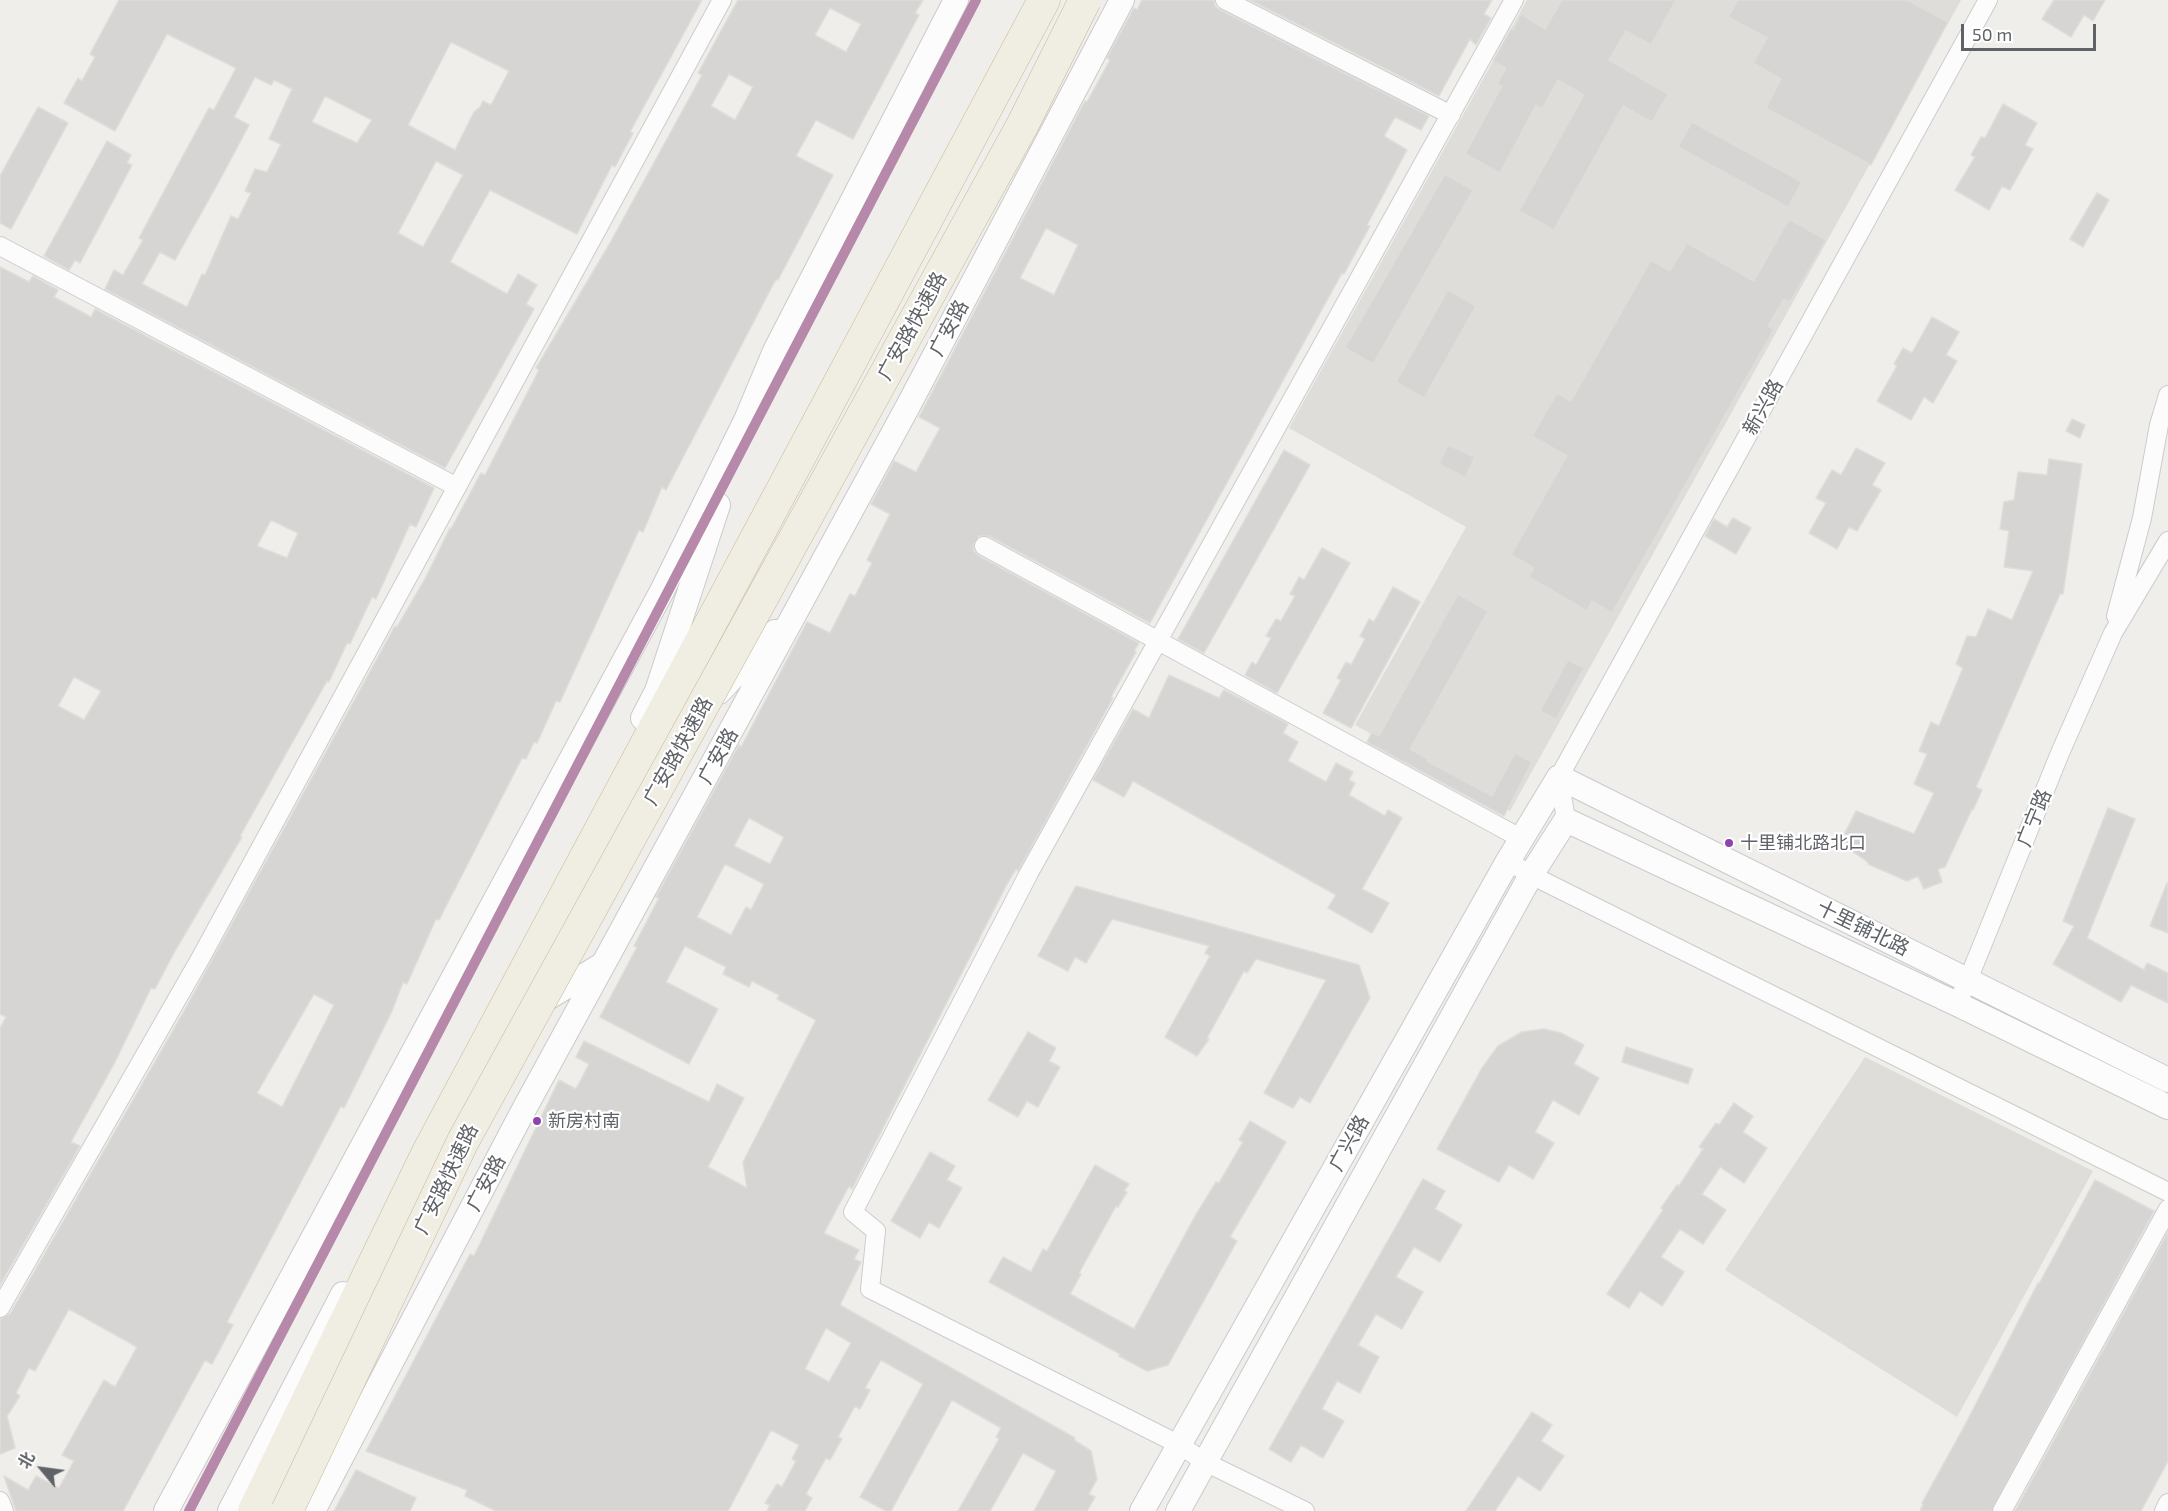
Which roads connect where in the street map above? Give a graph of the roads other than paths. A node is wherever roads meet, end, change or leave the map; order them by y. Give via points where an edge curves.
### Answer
1 (722, 0) edge
2 (956, 0) edge
3 (1044, 0) edge
4 (1085, 0) edge
5 (1122, 0) edge
6 (1225, 0) edge
7 (1515, 0) edge
8 (1988, 0) edge
9 (1450, 115) junction
10 (0, 246) edge
11 (2168, 395) edge
12 (747, 418) junction
13 (457, 487) junction
14 (2168, 541) edge
15 (984, 546) dead end
16 (799, 606) junction
17 (2113, 633) junction
18 (1157, 642) junction
19 (1559, 777) junction
20 (1566, 820) junction
21 (1522, 839) junction
22 (1508, 861) junction
23 (1531, 875) junction
24 (603, 965) junction
25 (1968, 980) junction
26 (1957, 1004) junction
27 (527, 1010) junction
28 (2168, 1080) edge
29 (2168, 1107) edge
30 (2168, 1192) edge
31 (2168, 1209) edge
32 (0, 1308) edge
33 (1178, 1444) junction
34 (1205, 1462) junction
35 (0, 1501) edge
36 (2168, 1503) edge
37 (4, 1511) edge
38 (166, 1511) edge
39 (230, 1511) edge
40 (254, 1511) edge
41 (259, 1511) edge
42 (287, 1511) edge
43 (313, 1511) edge
44 (1142, 1511) edge
45 (1178, 1511) edge
46 (1305, 1511) edge
47 (2002, 1511) edge
48 (2164, 1511) edge

1 - 13 street
2 - 12 main road via 775,351
3 - 40 highway, 广安路快速路 via 428,1152
4 - 42 highway, 广安路快速路, bridge via 1017,134 463,1141
5 - 16 main road, 广安路
6 - 9 street
7 - 9 street
8 - 19 street, 新兴路
9 - 18 street
10 - 13 street
11 - 17 street, 广宁路
12 - 38 main road via 662,591
12 - 39 main road via 657,691
13 - 32 street via 200,959
14 - 17 street, 广宁路
15 - 18 street
16 - 24 main road, 广安路
16 - 27 main road via 668,747
17 - 25 street, 广宁路
18 - 21 street
18 - 33 street via 1029,873 853,1212 876,1231 870,1289
19 - 20 street
19 - 21 main road, 广兴路
19 - 25 main road, 十里铺北路
20 - 23 main road, 广兴路
20 - 26 main road, 十里铺北路
21 - 22 main road, 广兴路
22 - 23 street
22 - 33 main road, 广兴路
23 - 30 street
23 - 34 main road, 广兴路
24 - 27 main road
24 - 43 main road, 广安路
25 - 26 street, 广宁路
25 - 28 main road, 十里铺北路
26 - 29 main road, 十里铺北路
27 - 41 main road
31 - 47 street
33 - 34 street
33 - 44 main road, 广兴路
34 - 45 main road, 广兴路
34 - 46 street
35 - 37 street
36 - 48 street

